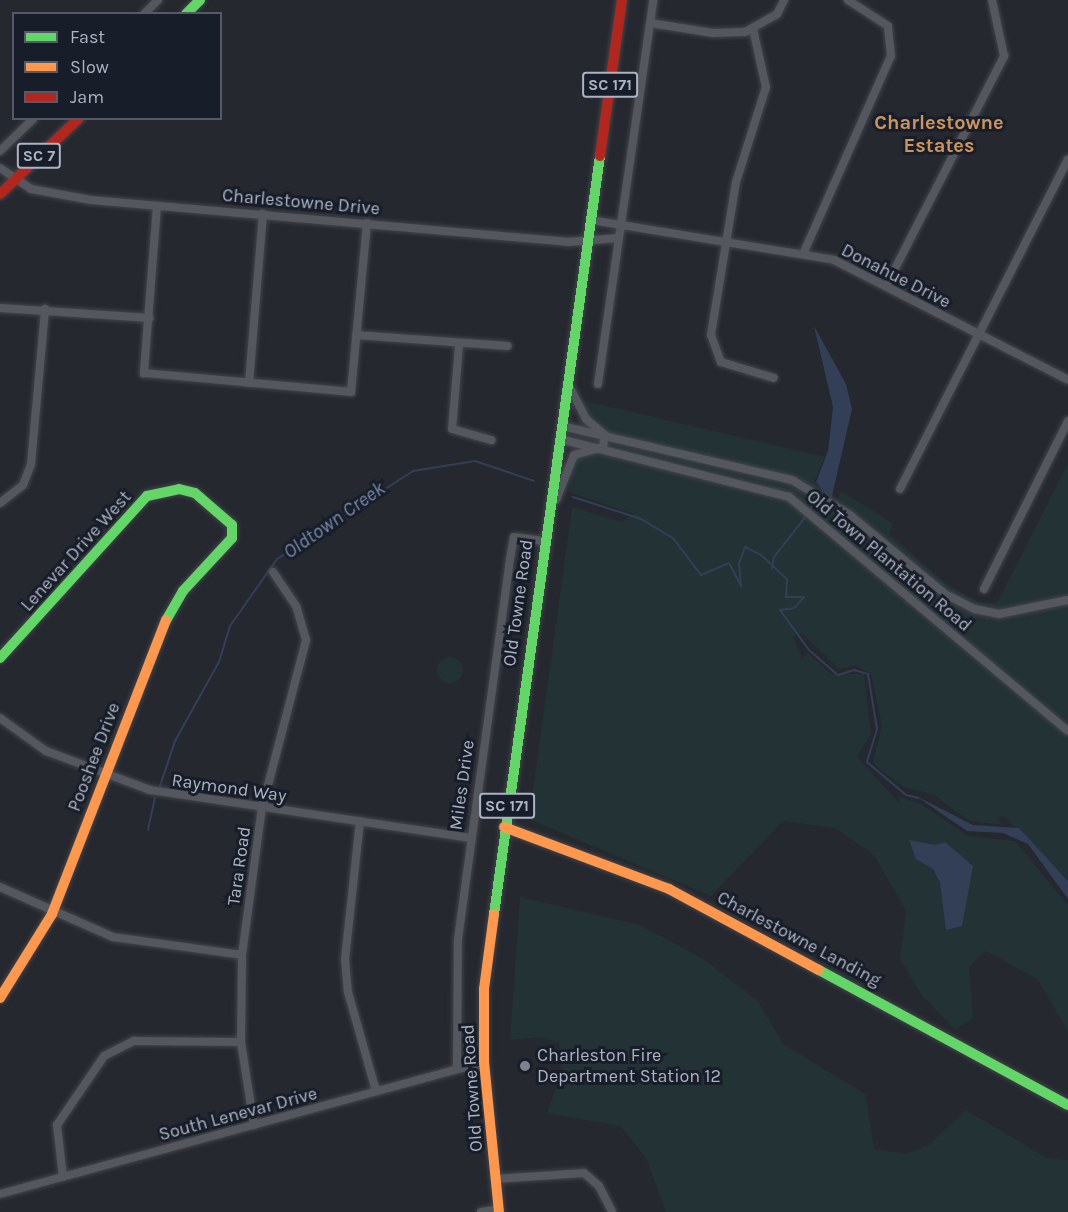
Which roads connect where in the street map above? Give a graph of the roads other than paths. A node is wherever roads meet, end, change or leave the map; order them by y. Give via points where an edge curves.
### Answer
1 (158, 0) edge
2 (200, 0) edge
3 (622, 0) edge
4 (653, 0) edge
5 (784, 0) edge
6 (848, 0) edge
7 (992, 0) edge
8 (146, 12) edge
9 (188, 12) edge
10 (650, 23) junction
11 (753, 29) junction
12 (32, 120) edge
13 (77, 120) edge
14 (0, 151) edge
15 (1068, 159) edge
16 (0, 168) edge
17 (15, 180) junction
18 (0, 194) edge
19 (157, 206) junction
20 (263, 214) junction
21 (591, 220) junction
22 (367, 223) junction
23 (621, 226) junction
24 (619, 238) junction
25 (726, 241) junction
26 (588, 242) junction
27 (804, 252) junction
28 (886, 286) junction
29 (0, 308) edge
30 (45, 309) junction
31 (150, 318) junction
32 (977, 334) junction
33 (356, 335) junction
34 (459, 346) junction
35 (508, 346) dead end
36 (774, 378) dead end
37 (1068, 380) edge
38 (568, 382) junction
39 (249, 383) junction
40 (598, 384) dead end
41 (1068, 421) edge
42 (562, 426) junction
43 (605, 435) junction
44 (560, 439) junction
45 (491, 440) dead end
46 (603, 447) junction
47 (900, 489) dead end
48 (0, 503) edge
49 (547, 517) junction
50 (232, 538) joint
51 (543, 541) junction
52 (273, 572) dead end
53 (984, 589) dead end
54 (1068, 600) edge
55 (0, 658) edge
56 (0, 718) edge
57 (1068, 731) edge
58 (105, 773) junction
59 (262, 808) junction
60 (360, 821) junction
61 (504, 827) junction
62 (470, 838) junction
63 (0, 886) edge
64 (52, 914) junction
65 (242, 955) junction
66 (0, 998) edge
67 (241, 1042) junction
68 (484, 1062) junction
69 (457, 1069) junction
70 (376, 1091) junction
71 (1068, 1106) edge
72 (254, 1125) junction
73 (63, 1177) junction
74 (495, 1179) junction
75 (0, 1194) edge
76 (499, 1210) edge
77 (481, 1212) edge
78 (612, 1212) edge

1 - 8 street
2 - 9 street
3 - 21 street, Old Towne Road / SC 171
4 - 10 street
5 - 11 street via 777,14
6 - 27 street via 888,26 891,56
7 - 28 street via 1004,44 1000,65
10 - 11 street via 713,33
10 - 23 street
11 - 25 street via 766,87 736,182
12 - 14 street
13 - 17 street, SC 7
15 - 32 street
16 - 17 street
17 - 18 street, SC 7
17 - 19 street, Charlestowne Drive via 67,197
19 - 20 street, Charlestowne Drive
19 - 31 street
20 - 22 street, Charlestowne Drive
20 - 39 street
21 - 23 street, Donahue Drive
21 - 26 street, Old Towne Road / SC 171
22 - 26 street, Charlestowne Drive
22 - 33 street
23 - 24 street
23 - 25 street, Donahue Drive
24 - 26 street, Charlestowne Drive
24 - 40 street
25 - 27 street, Donahue Drive
25 - 36 street via 713,353 734,368
26 - 38 street, Old Towne Road / SC 171
27 - 28 street, Donahue Drive
28 - 32 street, Donahue Drive
29 - 30 street
30 - 31 street
30 - 48 street via 31,464 22,485
31 - 39 street via 144,373
32 - 37 street, Donahue Drive
32 - 47 street
33 - 34 street
33 - 39 street via 351,392
34 - 35 street
34 - 45 street via 452,429
38 - 42 street, Old Towne Road / SC 171
38 - 43 street via 586,419
41 - 53 street
42 - 43 street, Old Town Plantation Road
42 - 44 street, Old Towne Road / SC 171
43 - 46 street
43 - 54 street, Old Town Plantation Road via 792,480 850,515 945,594 975,609 999,614
44 - 46 street, Old Town Plantation Road
44 - 49 street, Old Towne Road / SC 171
46 - 49 street via 574,455
46 - 57 street, Old Town Plantation Road via 801,504
49 - 51 street, Old Towne Road / SC 171
50 - 55 street, Lenevar Drive West via 232,525 209,499 179,489 147,496
50 - 58 street, Pooshee Drive via 166,614
51 - 61 street, Old Towne Road / SC 171
51 - 62 street, Miles Drive via 514,537
52 - 59 street, Tara Road via 301,618 305,658 283,716
56 - 58 street, Raymond Way via 46,752
58 - 59 street, Raymond Way via 164,794
58 - 64 street, Pooshee Drive
59 - 60 street, Raymond Way
59 - 65 street, Tara Road
60 - 62 street, Raymond Way
60 - 70 street via 345,959 348,992
61 - 68 street, Old Towne Road / SC 171 via 484,988
61 - 71 street, Charlestowne Landing via 669,889
62 - 69 street, Miles Drive via 458,939
63 - 64 street
64 - 65 street via 113,938
64 - 66 street, Pooshee Drive
65 - 67 street, Tara Road
67 - 72 street, Tara Road
67 - 73 street via 134,1041 104,1056 57,1125
68 - 69 street, South Lenevar Drive
68 - 74 street, Old Towne Road / SC 171
69 - 70 street, South Lenevar Drive
70 - 72 street, South Lenevar Drive
72 - 73 street, South Lenevar Drive
73 - 75 street, South Lenevar Drive
74 - 76 street, Old Towne Road / SC 171
74 - 78 street via 584,1173 599,1186
76 - 77 street

